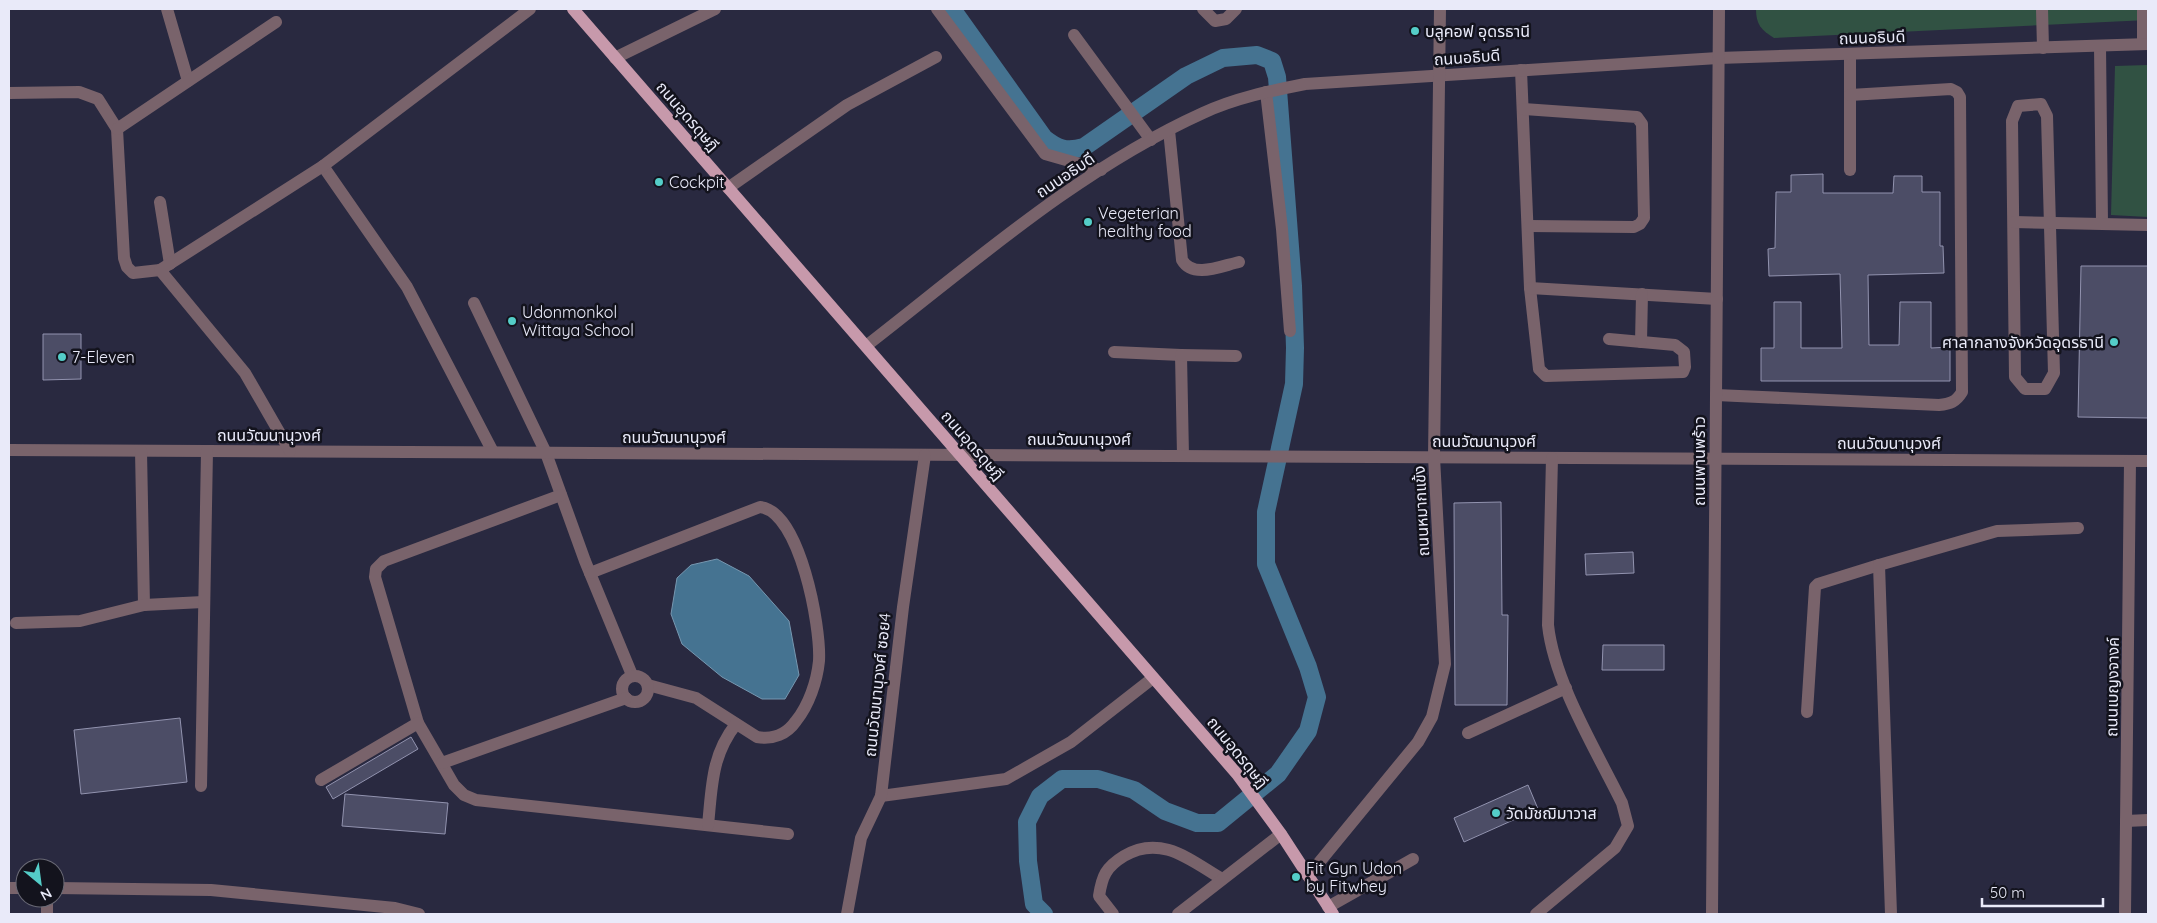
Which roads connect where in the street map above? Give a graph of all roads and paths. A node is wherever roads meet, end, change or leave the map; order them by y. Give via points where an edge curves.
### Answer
1 (167, 9) edge
2 (530, 9) edge
3 (573, 9) edge
4 (715, 9) edge
5 (936, 9) edge
6 (1203, 9) edge
7 (1236, 9) edge
8 (1440, 9) edge
9 (1719, 9) edge
10 (2042, 9) edge
11 (2143, 9) edge
12 (276, 22) dead end
13 (1074, 35) dead end
14 (2146, 44) edge
15 (2100, 46) junction
16 (2043, 48) junction
17 (1850, 54) junction
18 (936, 57) dead end
19 (615, 58) junction
20 (1718, 58) junction
21 (1521, 70) junction
22 (1440, 75) junction
23 (188, 81) junction
24 (1266, 92) junction
25 (9, 93) edge
26 (1850, 95) junction
27 (1523, 109) junction
28 (118, 129) junction
29 (1169, 130) junction
30 (1151, 140) junction
31 (323, 166) junction
32 (1101, 170) junction
33 (1850, 170) dead end
34 (728, 188) junction
35 (160, 202) dead end
36 (2014, 222) junction
37 (2051, 222) junction
38 (2102, 223) junction
39 (2148, 225) edge
40 (1529, 226) junction
41 (1239, 262) dead end
42 (165, 267) junction
43 (1530, 288) junction
44 (1642, 294) junction
45 (1716, 299) junction
46 (474, 303) dead end
47 (1290, 332) dead end
48 (1609, 339) dead end
49 (1641, 342) junction
50 (866, 346) junction
51 (1114, 352) dead end
52 (1181, 355) junction
53 (1236, 356) dead end
54 (1716, 395) junction
55 (9, 450) edge
56 (141, 451) junction
57 (207, 451) junction
58 (290, 452) junction
59 (493, 452) junction
60 (546, 453) junction
61 (925, 455) junction
62 (961, 456) junction
63 (1183, 456) junction
64 (1434, 457) junction
65 (1552, 458) junction
66 (1715, 459) junction
67 (2130, 461) junction
68 (2148, 461) edge
69 (562, 495) junction
70 (2078, 528) dead end
71 (1879, 565) junction
72 (590, 573) junction
73 (203, 602) junction
74 (144, 605) junction
75 (16, 624) dead end
76 (632, 676) junction
77 (1154, 678) junction
78 (648, 685) junction
79 (1566, 688) junction
80 (626, 698) junction
81 (1807, 712) dead end
82 (418, 723) junction
83 (736, 724) junction
84 (1468, 734) dead end
85 (442, 763) junction
86 (321, 780) dead end
87 (201, 786) dead end
88 (881, 796) junction
89 (2148, 820) edge
90 (2126, 822) junction
91 (708, 825) junction
92 (788, 834) dead end
93 (1281, 834) junction
94 (1413, 859) dead end
95 (1308, 876) junction
96 (1222, 879) junction
97 (65, 888) edge
98 (1330, 910) edge
99 (419, 914) edge
100 (847, 914) edge
101 (1113, 914) edge
102 (1178, 914) edge
103 (1536, 914) edge
104 (1712, 914) edge
105 (1891, 914) edge
106 (2125, 914) edge

1 - 23 street
2 - 31 street
3 - 19 main road, ถนนอุดรดุษฎี
4 - 19 street
5 - 32 street via 1045,154
6 - 7 street via 1215,21 1226,19
8 - 22 street, ถนนหมากแข้ง
9 - 20 street, ถนนพานพร้าว
10 - 16 street
11 - 14 street
12 - 23 street
13 - 30 street
14 - 15 street, ถนนอธิบดี
15 - 16 street, ถนนอธิบดี
15 - 38 street
16 - 17 street, ถนนอธิบดี
17 - 20 street, ถนนอธิบดี
17 - 26 street
18 - 34 street via 847,105
19 - 34 main road, ถนนอุดรดุษฎี
20 - 21 street, ถนนอธิบดี
20 - 45 street, ถนนพานพร้าว
21 - 22 street, ถนนอธิบดี
21 - 27 street
22 - 24 street, ถนนอธิบดี via 1305,84
22 - 64 street, ถนนหมากแข้ง
23 - 28 street
24 - 29 street, ถนนอธิบดี via 1204,112
24 - 47 street
25 - 28 street via 79,92 98,99
26 - 33 street
26 - 54 street via 1952,89 1960,97 1962,392 1949,404 1939,405
27 - 40 street
27 - 40 street via 1637,117 1642,124 1644,218 1640,224 1634,227
28 - 42 street via 126,267 133,273
29 - 30 street, ถนนอธิบดี
29 - 41 street via 1185,266 1197,271
30 - 32 street, ถนนอธิบดี
31 - 42 street
31 - 59 street via 407,287
32 - 50 street, ถนนอธิบดี via 1032,217
34 - 50 main road, ถนนอุดรดุษฎี
35 - 42 street
36 - 37 street
36 - 37 street via 2012,121 2018,106 2041,104 2047,116
36 - 37 street via 2015,377 2025,389 2045,389 2054,373
37 - 38 street
38 - 39 street
40 - 43 street
42 - 58 street via 245,373
43 - 44 street
43 - 49 street via 1539,369 1546,376 1683,372 1682,348 1675,344
44 - 45 street
44 - 49 street
45 - 54 street, ถนนพานพร้าว
46 - 60 street
48 - 49 street
50 - 62 main road, ถนนอุดรดุษฎี
51 - 52 street
52 - 53 street
52 - 63 street
54 - 66 street, ถนนพานพร้าว
55 - 56 street, ถนนวัฒนานุวงศ์
56 - 57 street, ถนนวัฒนานุวงศ์
56 - 74 street
57 - 58 street, ถนนวัฒนานุวงศ์
57 - 73 street
58 - 59 street, ถนนวัฒนานุวงศ์
59 - 60 street, ถนนวัฒนานุวงศ์
60 - 61 street, ถนนวัฒนานุวงศ์
60 - 69 street
61 - 62 street, ถนนวัฒนานุวงศ์
61 - 88 street, ถนนวัฒนานุวงศ์ ซอย4 via 902,607
62 - 63 street, ถนนวัฒนานุวงศ์
62 - 77 main road, ถนนอุดรดุษฎี
63 - 64 street, ถนนวัฒนานุวงศ์
64 - 65 street, ถนนวัฒนานุวงศ์
64 - 95 street, ถนนหมากแข้ง via 1445,664 1432,717 1418,742
65 - 66 street, ถนนวัฒนานุวงศ์
65 - 79 street via 1548,625 1553,654
66 - 67 street, ถนนวัฒนานุวงศ์
66 - 104 street, ถนนพานพร้าว
67 - 68 street, ถนนวัฒนานุวงศ์
67 - 90 street, ถนนเบญงจางค์
69 - 72 street
69 - 82 street via 384,562 376,569 375,577
70 - 71 street via 1997,531
71 - 81 street via 1815,587
71 - 105 street
72 - 76 street
72 - 83 street via 760,507 774,510 790,534 813,595 819,663 812,691 791,728 767,739 757,737
73 - 74 street
73 - 87 street
74 - 75 street via 80,621
76 - 78 street via 642,677
76 - 80 street via 622,684
77 - 88 street via 1071,742 1006,779
77 - 93 main road, ถนนอุดรดุษฎี via 1237,774
78 - 80 street via 642,700
78 - 83 street via 696,698
79 - 84 street
79 - 103 street via 1622,803 1628,826 1615,848
80 - 85 street
82 - 85 street
82 - 86 street
83 - 91 street via 723,741 715,763
85 - 91 street via 454,785 464,795 476,800
88 - 100 street, ถนนวัฒนานุวงศ์ ซอย4 via 861,838
89 - 90 street
90 - 106 street, ถนนเบญงจางค์
91 - 92 street
93 - 95 main road, ถนนอุดรดุษฎี
93 - 96 street
94 - 98 street
95 - 98 main road, ถนนอุดรดุษฎี
96 - 101 street via 1176,852 1152,845 1136,849 1102,875 1099,896
96 - 102 street
97 - 99 street via 211,890 395,908

